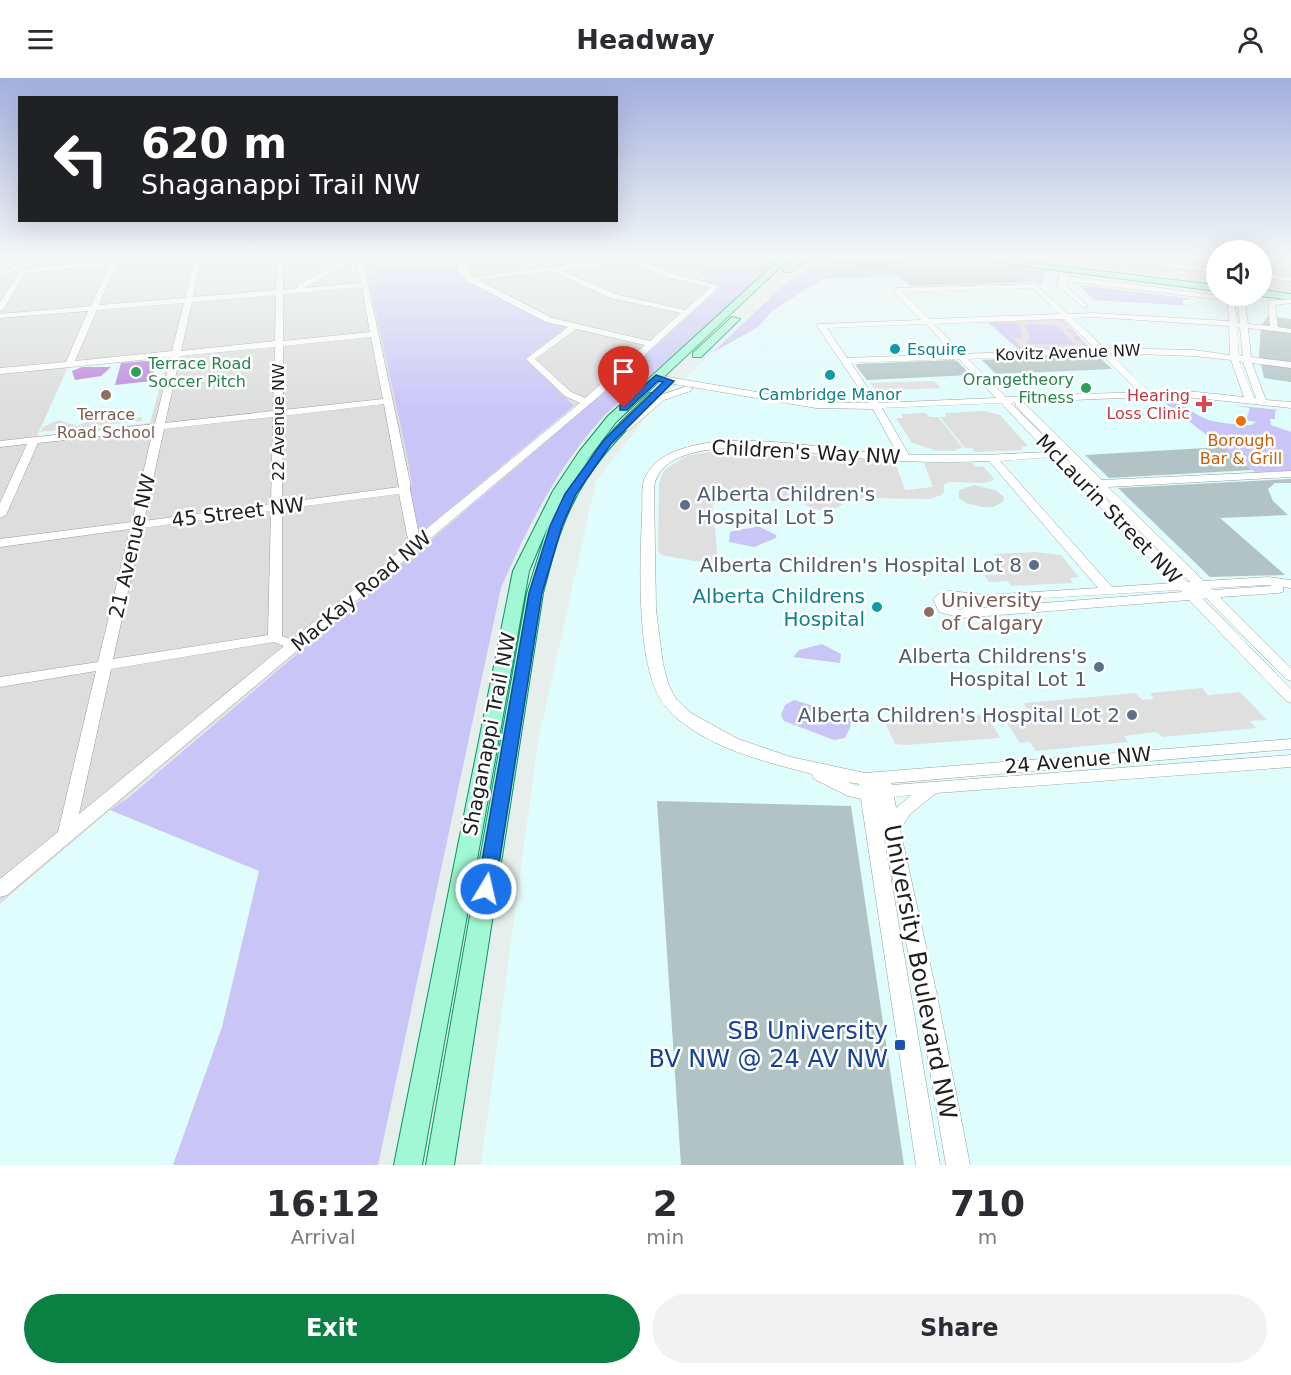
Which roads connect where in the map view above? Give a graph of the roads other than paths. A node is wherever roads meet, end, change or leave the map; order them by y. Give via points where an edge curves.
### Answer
1 (94, 308) joint
2 (187, 308) edge
3 (280, 308) edge
4 (370, 308) edge
5 (525, 308) edge
6 (667, 308) edge
7 (691, 308) edge
8 (737, 308) edge
9 (741, 308) edge
10 (919, 308) edge
11 (1059, 308) edge
12 (1138, 308) dead end
13 (1149, 308) dead end
14 (1232, 308) edge
15 (1244, 308) edge
16 (1272, 308) edge
17 (686, 312) junction
18 (1067, 315) junction
19 (0, 316) edge
20 (1145, 316) junction
21 (1202, 316) dead end
22 (931, 320) junction
23 (1233, 324) junction
24 (575, 326) junction
25 (1244, 326) junction
26 (1275, 329) junction
27 (1291, 331) edge
28 (376, 334) junction
29 (279, 344) junction
30 (651, 344) junction
31 (1103, 350) junction
32 (176, 354) junction
33 (965, 356) junction
34 (1234, 357) junction
35 (1246, 359) junction
36 (843, 361) junction
37 (69, 364) junction
38 (1291, 365) edge
39 (680, 370) junction
40 (0, 371) edge
41 (661, 381) junction
42 (688, 389) junction
43 (1148, 394) junction
44 (759, 397) junction
45 (389, 400) junction
46 (1250, 400) junction
47 (1009, 401) junction
48 (1262, 401) junction
49 (586, 402) junction
50 (1291, 405) edge
51 (877, 408) junction
52 (278, 413) junction
53 (159, 426) junction
54 (34, 441) junction
55 (608, 442) junction
56 (0, 444) edge
57 (1055, 454) junction
58 (905, 457) junction
59 (992, 458) junction
60 (1291, 474) edge
61 (1084, 484) junction
62 (1099, 484) junction
63 (404, 490) junction
64 (278, 507) junction
65 (0, 515) edge
66 (137, 525) junction
67 (0, 543) edge
68 (415, 546) junction
69 (1291, 584) edge
70 (1196, 590) junction
71 (1108, 591) junction
72 (963, 596) junction
73 (966, 613) junction
74 (275, 638) junction
75 (295, 646) junction
76 (104, 665) junction
77 (1291, 676) edge
78 (0, 682) edge
79 (1291, 698) edge
80 (1291, 744) edge
81 (1291, 761) edge
82 (875, 786) junction
83 (932, 787) junction
84 (891, 831) junction
85 (66, 835) junction
86 (0, 890) edge
87 (408, 1165) edge
88 (440, 1165) edge
89 (928, 1165) edge
90 (957, 1165) edge

1 - 19 street
1 - 37 street
2 - 32 street, 21 Avenue NW
3 - 29 street, 22 Avenue NW
4 - 28 street
5 - 24 street
6 - 17 street
7 - 17 street, MacKay Road NW
8 - 41 main road, Shaganappi Trail NW
9 - 39 main road, Shaganappi Trail NW
10 - 22 street, McLaurin Street NW
11 - 18 street
12 - 20 street
13 - 21 street via 1202,312
14 - 23 street
15 - 25 street
16 - 26 street
17 - 30 street, MacKay Road NW
18 - 20 street
18 - 22 street
18 - 31 street
20 - 23 street
22 - 33 street, McLaurin Street NW
22 - 36 street via 821,326
23 - 25 street
23 - 34 street
24 - 30 street
24 - 49 street via 530,359 568,394
25 - 26 street
25 - 35 street
26 - 27 street
28 - 29 street
28 - 45 street
29 - 32 street
29 - 52 street, 22 Avenue NW
30 - 49 street, MacKay Road NW
31 - 33 street, Kovitz Avenue NW
31 - 34 street, Kovitz Avenue NW
31 - 43 street
32 - 37 street
32 - 53 street, 21 Avenue NW
33 - 36 street, Kovitz Avenue NW
33 - 47 street, McLaurin Street NW
34 - 35 street, Kovitz Avenue NW
34 - 46 street
35 - 38 street, Kovitz Avenue NW
35 - 48 street
36 - 51 street
37 - 40 street
39 - 41 main road, Shaganappi Trail NW
39 - 44 street via 697,383
41 - 42 street
41 - 44 street
41 - 55 main road, Shaganappi Trail NW
41 - 87 main road, Shaganappi Trail NW via 612,419 572,469 541,523 521,571
42 - 51 street via 816,410
42 - 55 street via 655,402
43 - 46 street
43 - 47 street
44 - 51 street
45 - 52 street
45 - 63 street
46 - 48 street
47 - 51 street
47 - 57 street, McLaurin Street NW
47 - 62 street, McLaurin Street NW
48 - 50 street
49 - 68 street, MacKay Road NW
51 - 58 street
52 - 53 street
52 - 64 street, 22 Avenue NW
53 - 54 street
53 - 66 street, 21 Avenue NW
54 - 56 street
54 - 65 street
55 - 88 main road, Shaganappi Trail NW via 571,494 556,526 535,593
57 - 59 street, Children's Way NW
57 - 61 street, McLaurin Street NW
58 - 59 street, Children's Way NW
58 - 82 street, Children's Way NW via 718,446 678,454 661,464 649,486 646,564 651,629 660,682 670,702 687,719 714,735 797,764 854,792
59 - 71 street
60 - 62 street
61 - 62 street
61 - 70 street, McLaurin Street NW
62 - 70 street, McLaurin Street NW
63 - 64 street, 45 Street NW
63 - 68 street
64 - 66 street, 45 Street NW
64 - 74 street, 22 Avenue NW
66 - 67 street, 45 Street NW
66 - 76 street, 21 Avenue NW
68 - 75 street, MacKay Road NW
69 - 70 street via 1281,589
70 - 71 street
70 - 73 street
70 - 77 street, McLaurin Street NW
70 - 79 street, McLaurin Street NW
71 - 72 street via 986,599
72 - 73 street via 975,607
72 - 73 street via 946,595 939,602 949,611
74 - 75 street
74 - 76 street
75 - 85 street, MacKay Road NW
76 - 78 street
76 - 85 street, 21 Avenue NW
80 - 82 street, 24 Avenue NW
81 - 83 street, 24 Avenue NW
82 - 83 street, 24 Avenue NW
82 - 84 street, University Boulevard NW
82 - 89 street, University Boulevard NW
83 - 84 street via 904,810
84 - 90 street, University Boulevard NW via 927,995
85 - 86 street, MacKay Road NW

